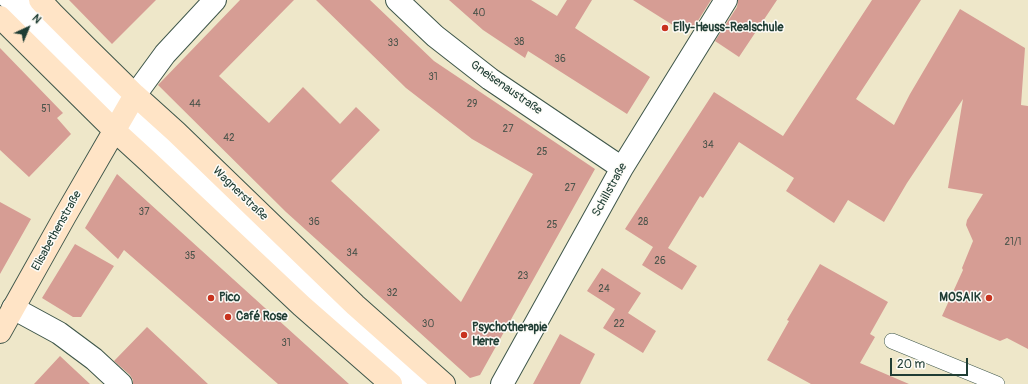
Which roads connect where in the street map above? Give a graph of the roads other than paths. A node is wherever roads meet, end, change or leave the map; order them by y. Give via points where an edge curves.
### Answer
1 (6, 0) edge
2 (22, 0) edge
3 (40, 0) edge
4 (215, 0) edge
5 (397, 0) edge
6 (726, 0) edge
7 (0, 17) edge
8 (125, 112) junction
9 (622, 168) junction
10 (13, 308) junction
11 (0, 332) edge
12 (892, 341) dead end
13 (120, 384) edge
14 (391, 384) edge
15 (410, 384) edge
16 (427, 384) edge
17 (444, 384) edge
18 (502, 384) edge
19 (997, 384) edge

1 - 8 lane
2 - 8 lane
3 - 8 street, Wagnerstraße
4 - 8 street, Elisabethenstraße via 165,54
5 - 9 street, Gneisenaustraße via 435,36 490,79
6 - 9 street, Schillstraße
7 - 8 street, Wagnerstraße
8 - 10 street, Elisabethenstraße
8 - 14 street, Wagnerstraße via 149,162 302,306
8 - 15 lane via 258,246
8 - 16 lane
8 - 17 street, Wagnerstraße via 176,132 355,305
9 - 18 street, Schillstraße
10 - 11 street, Elisabethenstraße
10 - 13 street via 59,333 94,359
12 - 19 lane

